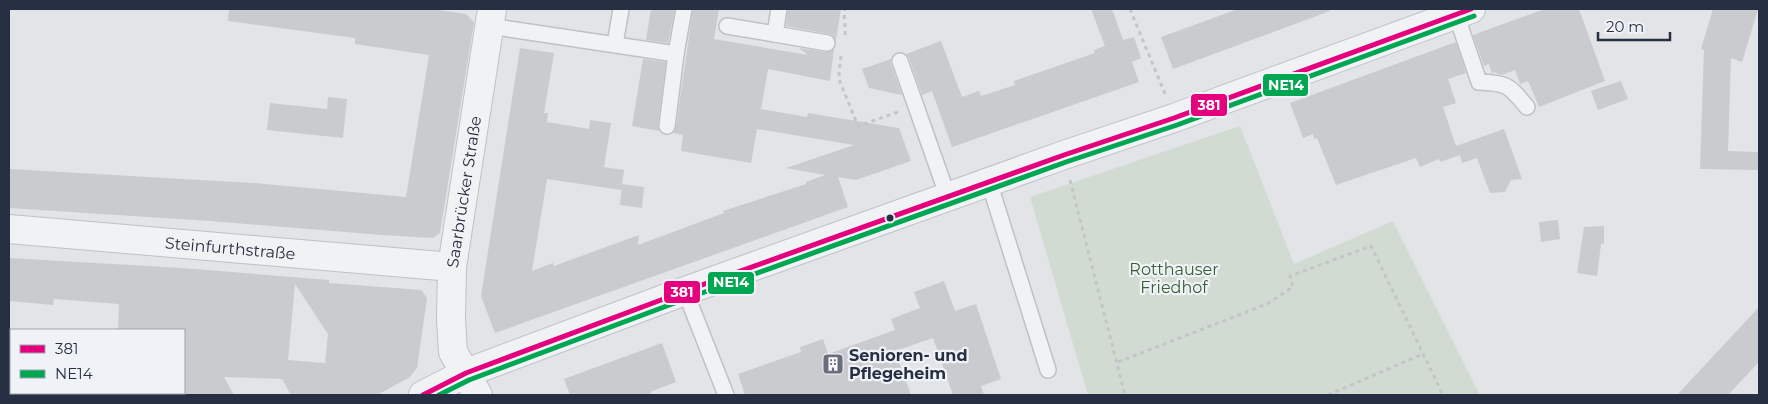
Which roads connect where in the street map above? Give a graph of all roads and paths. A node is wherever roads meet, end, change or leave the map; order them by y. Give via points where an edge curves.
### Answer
1 (621, 9) edge
2 (684, 9) edge
3 (779, 9) edge
4 (845, 9) edge
5 (1130, 9) edge
6 (1464, 12) edge
7 (490, 17) edge
8 (727, 26) dead end
9 (775, 34) junction
10 (844, 36) dead end
11 (827, 43) dead end
12 (616, 44) junction
13 (676, 54) junction
14 (842, 54) dead end
15 (900, 61) dead end
16 (916, 105) junction
17 (1527, 107) dead end
18 (1174, 118) junction
19 (667, 126) dead end
20 (1064, 155) junction
21 (989, 182) junction
22 (948, 197) junction
23 (9, 229) edge
24 (452, 267) junction
25 (685, 290) junction
26 (1423, 354) junction
27 (1118, 362) junction
28 (1048, 370) dead end
29 (472, 384) edge
30 (423, 395) edge
31 (726, 395) edge
32 (1125, 395) edge
33 (1328, 395) edge
34 (1443, 395) edge

1 - 12 lane
2 - 13 lane
3 - 9 lane
4 - 10 path
5 - 18 path
6 - 17 lane via 1480,82 1510,86
6 - 18 street
7 - 12 lane
7 - 24 street, Saarbrücker Straße
8 - 9 lane
9 - 11 lane
12 - 13 lane
13 - 19 lane
14 - 16 path via 840,82 858,126
15 - 16 lane
16 - 22 lane
18 - 20 street
20 - 21 street
20 - 27 path
21 - 22 street
21 - 28 lane
22 - 25 street
23 - 24 street, Steinfurthstraße
24 - 29 street, Saarbrücker Straße via 454,352
25 - 29 street
25 - 31 lane
26 - 27 path via 1371,246 1290,276 1293,287 1267,304
26 - 33 path
26 - 34 path
27 - 32 path
29 - 30 street

